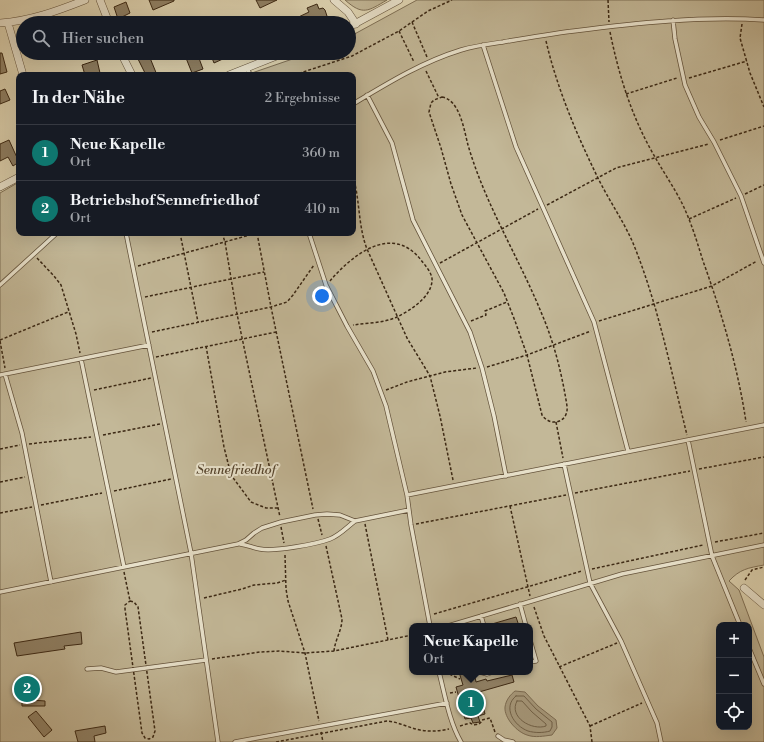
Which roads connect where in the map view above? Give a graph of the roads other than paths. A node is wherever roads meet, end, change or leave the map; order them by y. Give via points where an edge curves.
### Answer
1 (85, 0) edge
2 (100, 0) edge
3 (334, 0) edge
4 (399, 0) edge
5 (41, 16) edge
6 (106, 16) edge
7 (349, 16) edge
8 (673, 20) junction
9 (764, 20) edge
10 (16, 22) edge
11 (0, 23) edge
12 (8, 23) junction
13 (356, 24) edge
14 (483, 45) junction
15 (16, 51) edge
16 (19, 60) edge
17 (124, 60) edge
18 (266, 60) edge
19 (247, 67) junction
20 (22, 72) edge
21 (130, 72) edge
22 (236, 72) edge
23 (249, 72) edge
24 (367, 95) junction
25 (356, 102) edge
26 (16, 179) edge
27 (0, 187) edge
28 (54, 236) edge
29 (127, 236) edge
30 (310, 236) edge
31 (764, 263) edge
32 (0, 285) edge
33 (149, 345) junction
34 (81, 359) junction
35 (6, 374) junction
36 (0, 375) edge
37 (764, 425) edge
38 (688, 440) junction
39 (628, 451) junction
40 (564, 464) junction
41 (506, 476) junction
42 (407, 495) junction
43 (409, 510) junction
44 (355, 521) junction
45 (238, 544) junction
46 (764, 545) edge
47 (191, 553) junction
48 (712, 556) junction
49 (124, 567) junction
50 (51, 582) junction
51 (590, 583) junction
52 (744, 588) road end
53 (0, 592) edge
54 (520, 604) junction
55 (764, 605) edge
56 (481, 616) junction
57 (739, 622) edge
58 (430, 623) edge
59 (458, 623) edge
60 (483, 623) edge
61 (525, 623) edge
62 (533, 650) edge
63 (752, 655) edge
64 (206, 660) junction
65 (533, 662) edge
66 (88, 669) dead end
67 (440, 675) edge
68 (764, 684) edge
69 (447, 703) junction
70 (498, 736) road end
71 (218, 742) edge
72 (235, 742) edge
73 (461, 742) edge
74 (513, 742) edge
75 (662, 742) edge

1 - 5 street
2 - 6 street
3 - 7 street
4 - 13 street
8 - 9 lane
8 - 14 lane via 609,26
8 - 31 lane via 683,78 699,117 741,196
10 - 12 street
11 - 12 street
12 - 15 street
14 - 24 lane via 429,62
14 - 39 lane via 516,147 594,322
16 - 20 street
17 - 21 street
18 - 19 street
19 - 22 street
19 - 23 lane
24 - 25 lane
24 - 41 lane via 392,143 413,220 470,332 482,368
26 - 27 street
28 - 32 lane
29 - 33 lane
30 - 42 lane via 326,285 373,371 386,406
33 - 34 lane
33 - 47 lane
34 - 35 lane
34 - 49 lane
35 - 36 lane
35 - 50 lane via 25,444
37 - 38 lane
38 - 39 lane
38 - 48 lane
39 - 40 lane
40 - 41 lane
40 - 51 lane
41 - 42 lane
42 - 43 lane
43 - 44 lane
43 - 58 lane
44 - 45 lane via 340,515 316,515 280,522 262,528
44 - 45 lane via 340,534 324,541 284,549 260,550
45 - 47 lane
46 - 48 lane
47 - 49 lane
47 - 64 lane
48 - 51 lane
48 - 57 lane
49 - 50 lane
50 - 53 lane
51 - 54 lane
51 - 75 lane via 621,641 657,723
52 - 55 street
54 - 56 lane
54 - 61 lane
56 - 59 lane
56 - 60 lane
62 - 65 lane via 536,661
63 - 68 lane
64 - 66 lane via 116,672 101,668
64 - 71 lane
67 - 69 lane
69 - 72 lane
69 - 73 lane
70 - 74 lane

